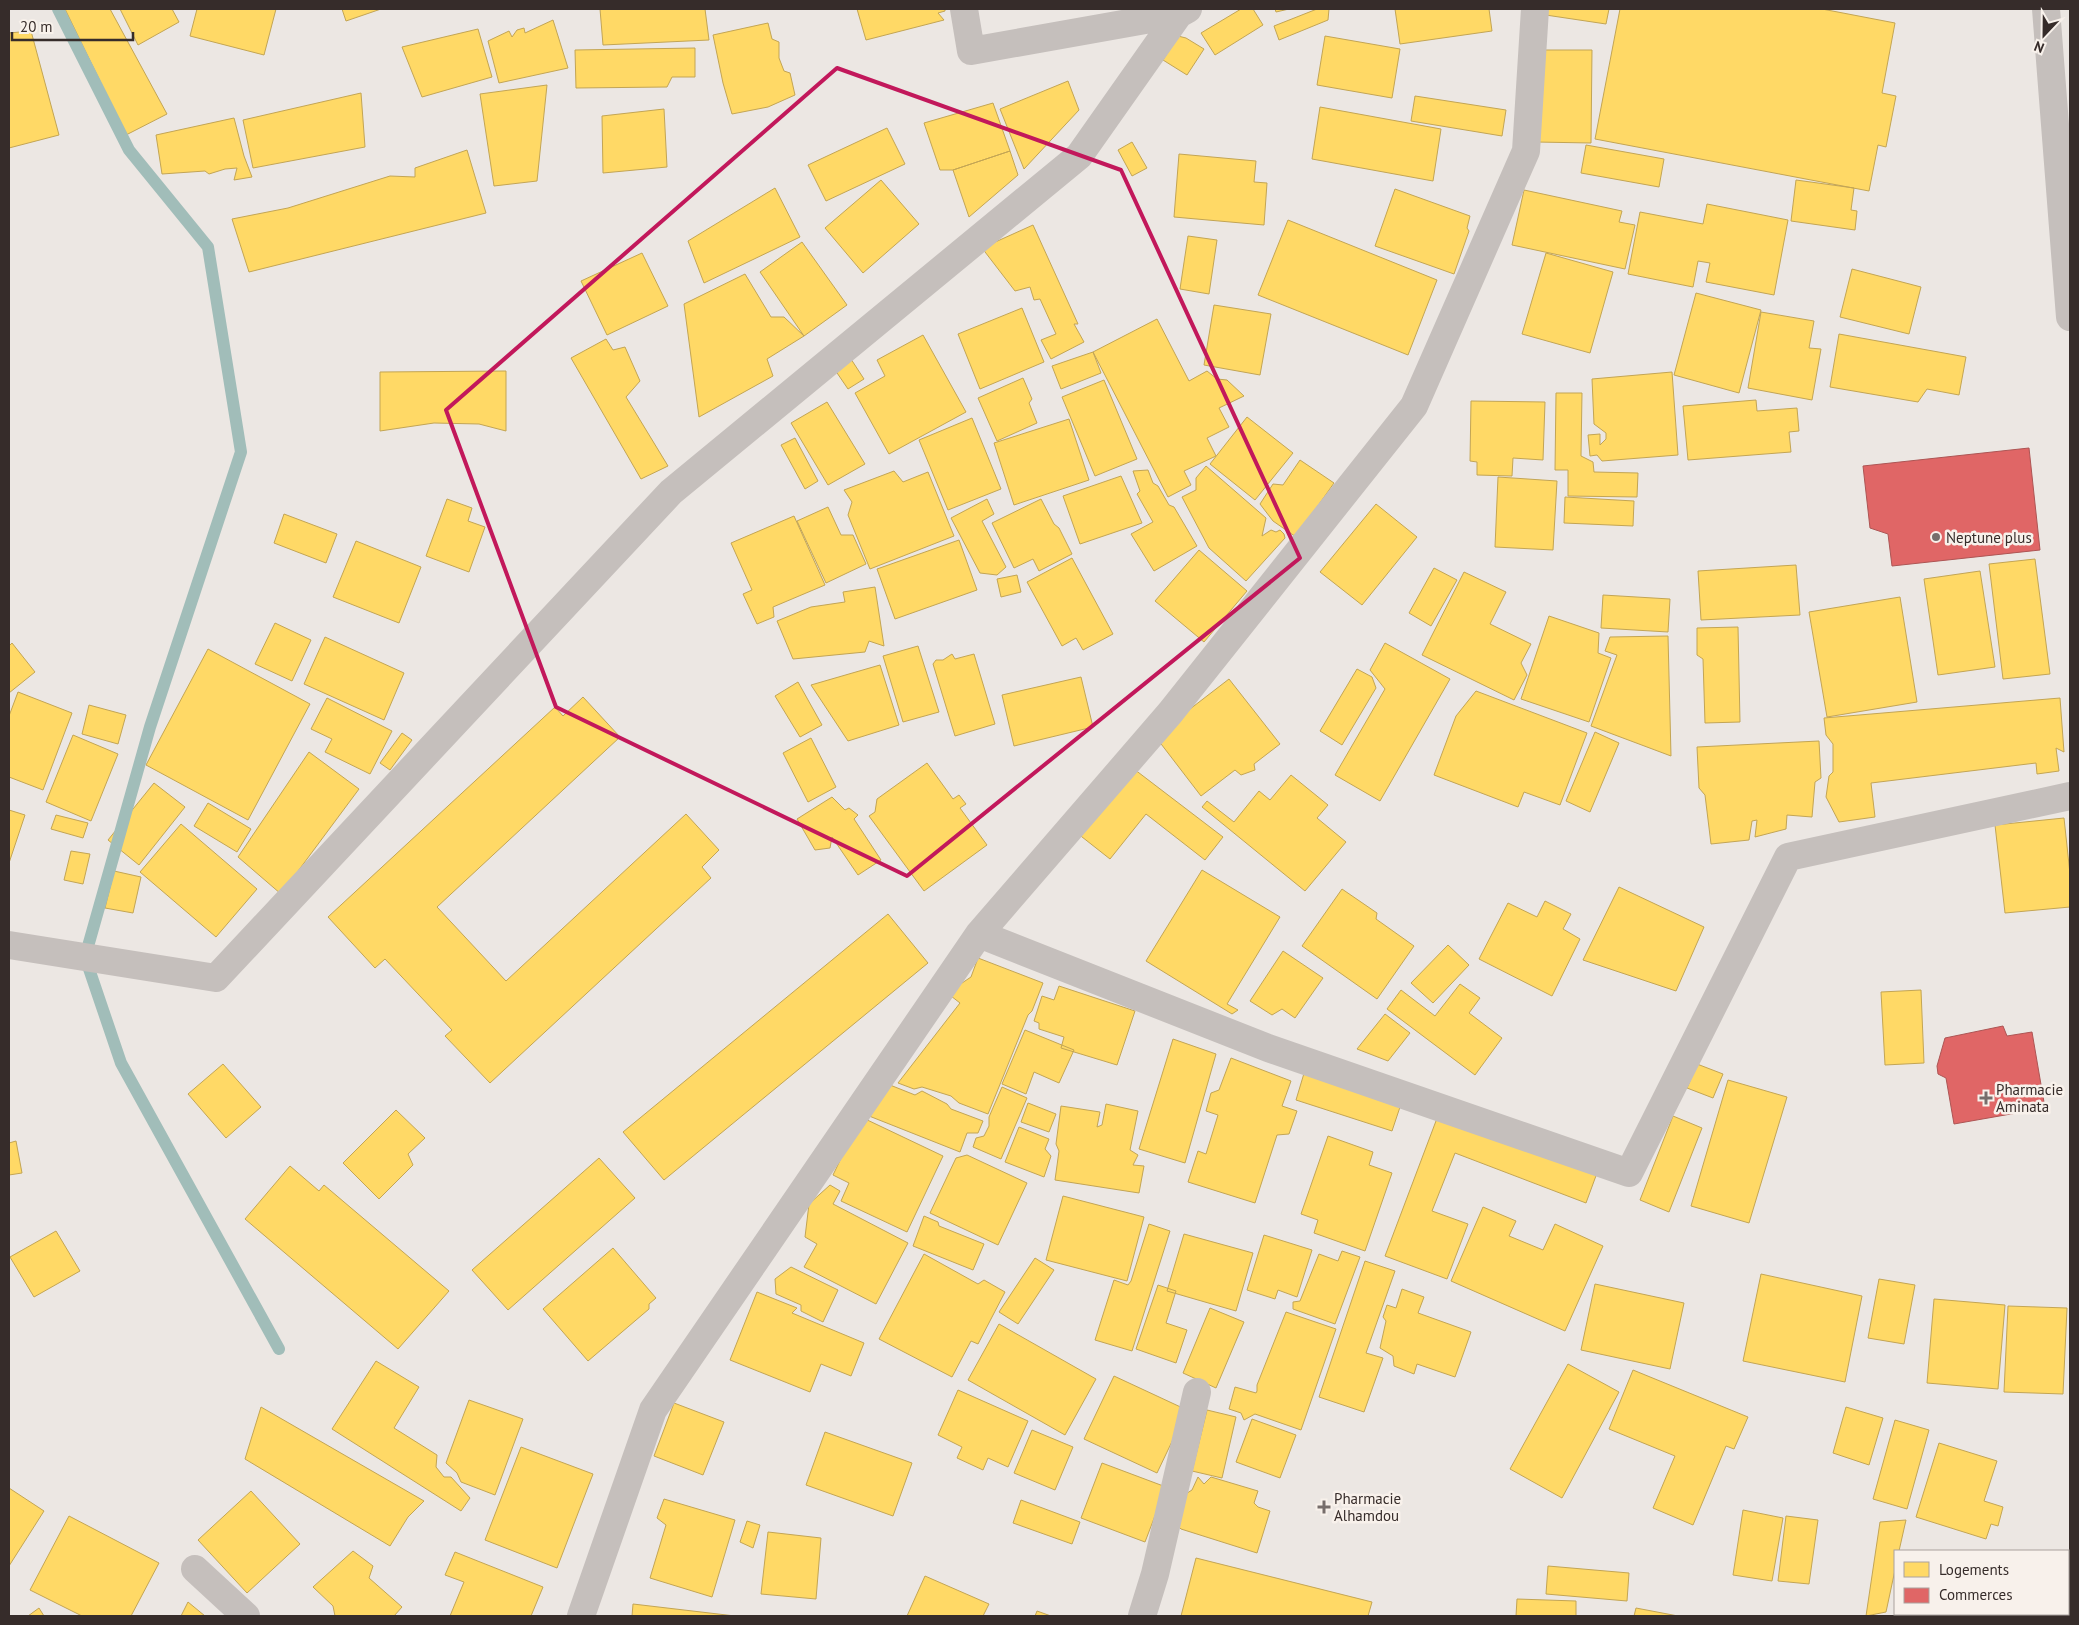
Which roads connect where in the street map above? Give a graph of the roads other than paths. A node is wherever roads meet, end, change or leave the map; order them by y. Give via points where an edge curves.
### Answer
1 (964, 9) edge
2 (1535, 9) edge
3 (2046, 9) edge
4 (1184, 11) edge
5 (2069, 276) edge
6 (2070, 317) edge
7 (2070, 796) edge
8 (979, 934) junction
9 (9, 945) edge
10 (1197, 1392) dead end
11 (196, 1569) dead end
12 (246, 1616) edge
13 (581, 1616) edge
14 (1142, 1616) edge

1 - 4 street via 971,51
2 - 8 street via 1526,151 1414,406 1170,713
3 - 5 street
4 - 9 street via 1079,156 671,492 216,978
5 - 6 street
7 - 8 street via 1788,857 1629,1173 1268,1048
8 - 13 street via 653,1410
10 - 14 street via 1155,1574
11 - 12 street

